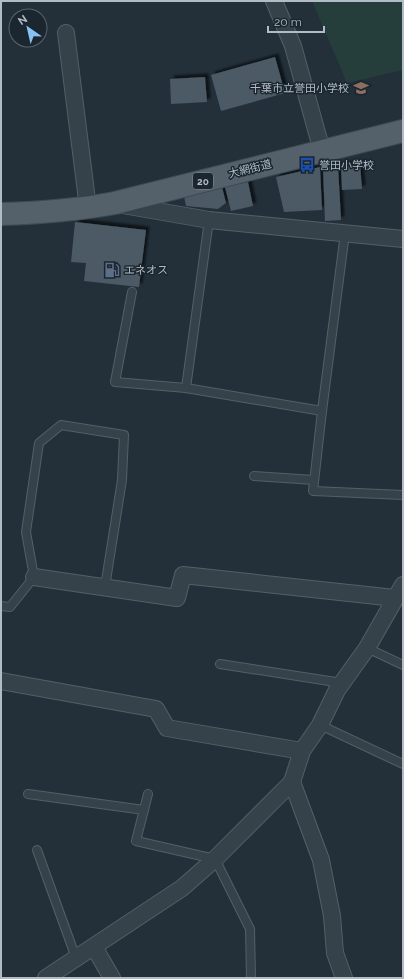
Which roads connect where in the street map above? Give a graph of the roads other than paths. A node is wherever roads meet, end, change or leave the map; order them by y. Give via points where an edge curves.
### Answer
1 (274, 1) edge
2 (66, 33) dead end
3 (403, 131) edge
4 (322, 151) junction
5 (115, 203) junction
6 (88, 208) junction
7 (1, 214) edge
8 (209, 220) junction
9 (345, 233) junction
10 (403, 239) edge
11 (132, 292) dead end
12 (186, 388) junction
13 (322, 411) junction
14 (254, 476) dead end
15 (314, 480) junction
16 (403, 494) edge
17 (34, 577) junction
18 (105, 587) junction
19 (399, 591) edge
20 (1, 606) edge
21 (367, 648) junction
22 (220, 664) dead end
23 (403, 665) edge
24 (1, 681) edge
25 (342, 683) junction
26 (320, 725) junction
27 (302, 751) junction
28 (403, 764) edge
29 (292, 782) junction
30 (28, 794) dead end
31 (148, 794) dead end
32 (144, 810) junction
33 (37, 850) dead end
34 (215, 859) junction
35 (94, 947) junction
36 (76, 958) junction
37 (56, 975) edge
38 (112, 978) edge
39 (251, 978) edge
40 (344, 978) edge

1 - 4 street via 293,46
2 - 6 street
3 - 4 main road, 大網街道 / 20
4 - 5 main road, 大網街道 / 20
5 - 6 main road, 大網街道 / 20
5 - 8 street
6 - 7 main road, 大網街道 / 20
8 - 9 street
8 - 12 lane
9 - 10 street
9 - 13 lane
11 - 12 lane via 115,382
12 - 13 lane
13 - 15 lane
14 - 15 lane
15 - 16 lane via 313,491
17 - 18 street
17 - 18 lane via 26,532 39,443 61,425 124,435 122,480
17 - 20 lane via 10,607
18 - 19 street via 177,598 184,575
19 - 21 street
21 - 23 lane
21 - 25 street
22 - 25 lane
24 - 27 street via 156,709 167,728
25 - 26 street
26 - 27 street
26 - 28 lane
27 - 29 street
29 - 34 street
29 - 40 street via 321,860 332,916 335,953
30 - 32 lane
31 - 32 lane
32 - 34 lane via 136,841
33 - 36 lane
34 - 35 street via 182,888
34 - 39 lane via 250,929
35 - 36 street
35 - 38 street
36 - 37 street

